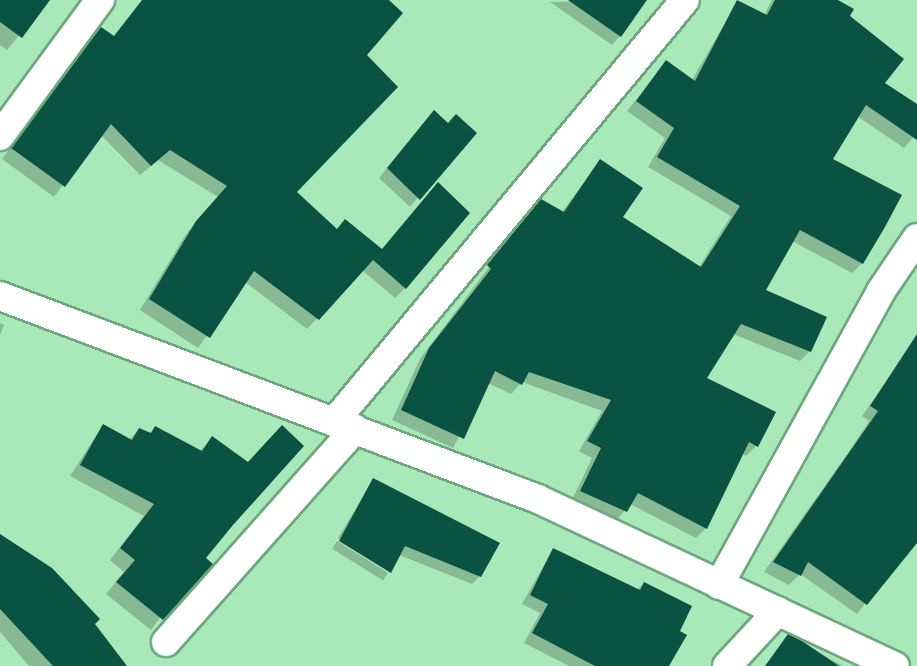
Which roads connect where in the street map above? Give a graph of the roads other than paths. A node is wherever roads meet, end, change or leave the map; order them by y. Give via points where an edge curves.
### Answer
1 (100, 0) edge
2 (685, 0) edge
3 (0, 136) edge
4 (917, 237) edge
5 (0, 297) edge
6 (345, 425) junction
7 (719, 585) junction
8 (778, 611) junction
9 (166, 642) dead end
10 (727, 666) edge
11 (895, 666) edge

1 - 3 street
2 - 6 street
4 - 7 street via 881,291
5 - 6 street
6 - 7 street via 538,499
6 - 9 street
7 - 8 street
8 - 10 street
8 - 11 street

